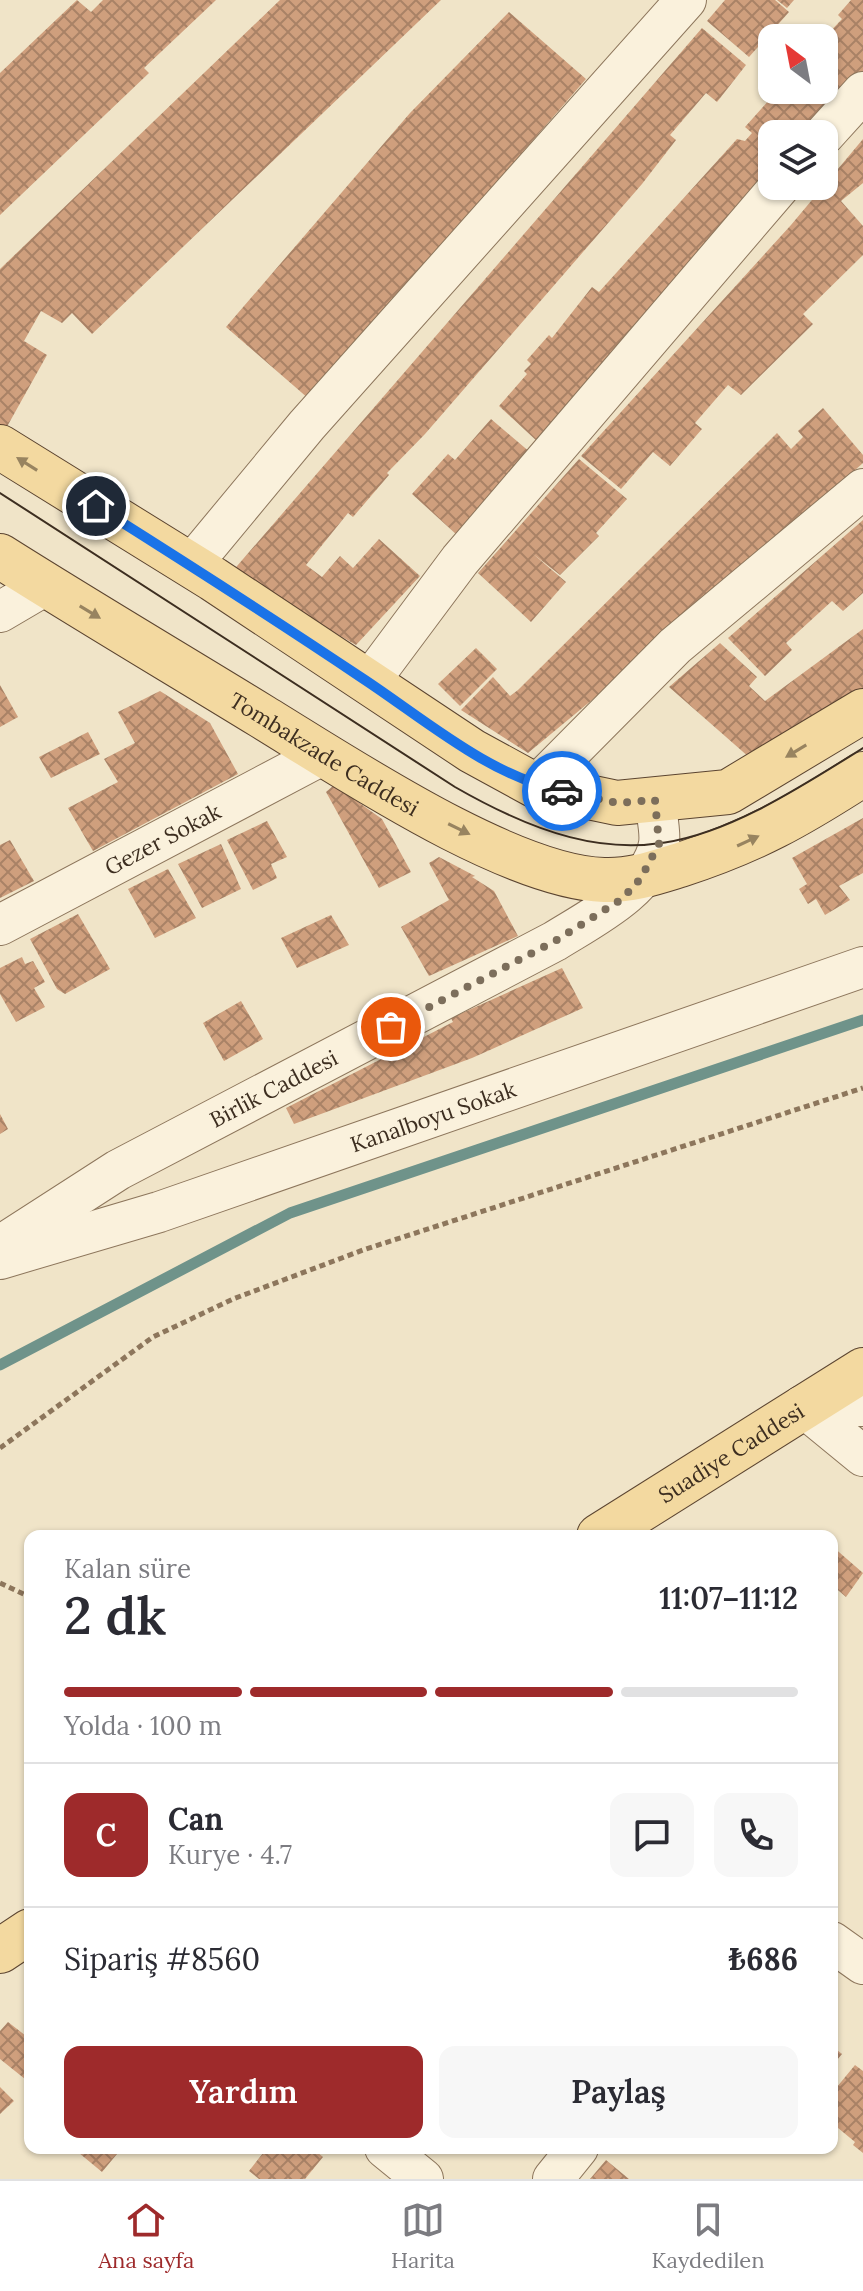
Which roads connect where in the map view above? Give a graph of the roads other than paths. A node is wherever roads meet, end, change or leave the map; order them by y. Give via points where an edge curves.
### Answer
1 (686, 0) edge
2 (863, 92) edge
3 (838, 120) edge
4 (768, 200) edge
5 (0, 447) edge
6 (863, 489) edge
7 (0, 556) edge
8 (191, 565) junction
9 (46, 585) junction
10 (0, 612) edge
11 (369, 682) junction
12 (863, 711) edge
13 (324, 754) junction
14 (863, 774) edge
15 (536, 786) junction
16 (655, 800) junction
17 (658, 872) junction
18 (0, 925) edge
19 (863, 967) edge
20 (0, 1246) edge
21 (0, 1259) edge
22 (863, 1370) edge
23 (802, 1406) junction
24 (863, 1406) edge
25 (863, 1456) edge
26 (608, 1530) edge
27 (24, 1935) edge
28 (838, 1946) edge
29 (0, 1951) edge
30 (863, 1964) edge
31 (392, 2154) edge
32 (573, 2154) edge
33 (423, 2179) edge
34 (553, 2179) edge

1 - 8 street via 307,425
2 - 3 street
4 - 11 street via 460,560
8 -> 5 main road
6 - 15 street via 675,646
7 - 9 main road, Tombakzade Caddesi
8 - 11 main road
9 - 10 street
9 -> 13 main road, Tombakzade Caddesi
11 - 15 main road via 472,751
12 -> 16 main road via 728,792
13 -> 17 main road, Tombakzade Caddesi via 432,816 539,867 602,880
13 - 18 street, Gezer Sokak
17 -> 14 main road, Birlik Caddesi via 740,845
15 - 16 main road via 617,803
16 - 17 street, Birlik Caddesi
17 - 20 street, Birlik Caddesi via 555,941 118,1170
19 - 21 street, Kanalboyu Sokak via 159,1212
22 - 23 main road, Suadiye Caddesi
23 - 24 street
23 - 25 street
23 - 26 main road, Suadiye Caddesi
27 - 29 main road
28 - 30 street
31 - 33 street
32 - 34 street

